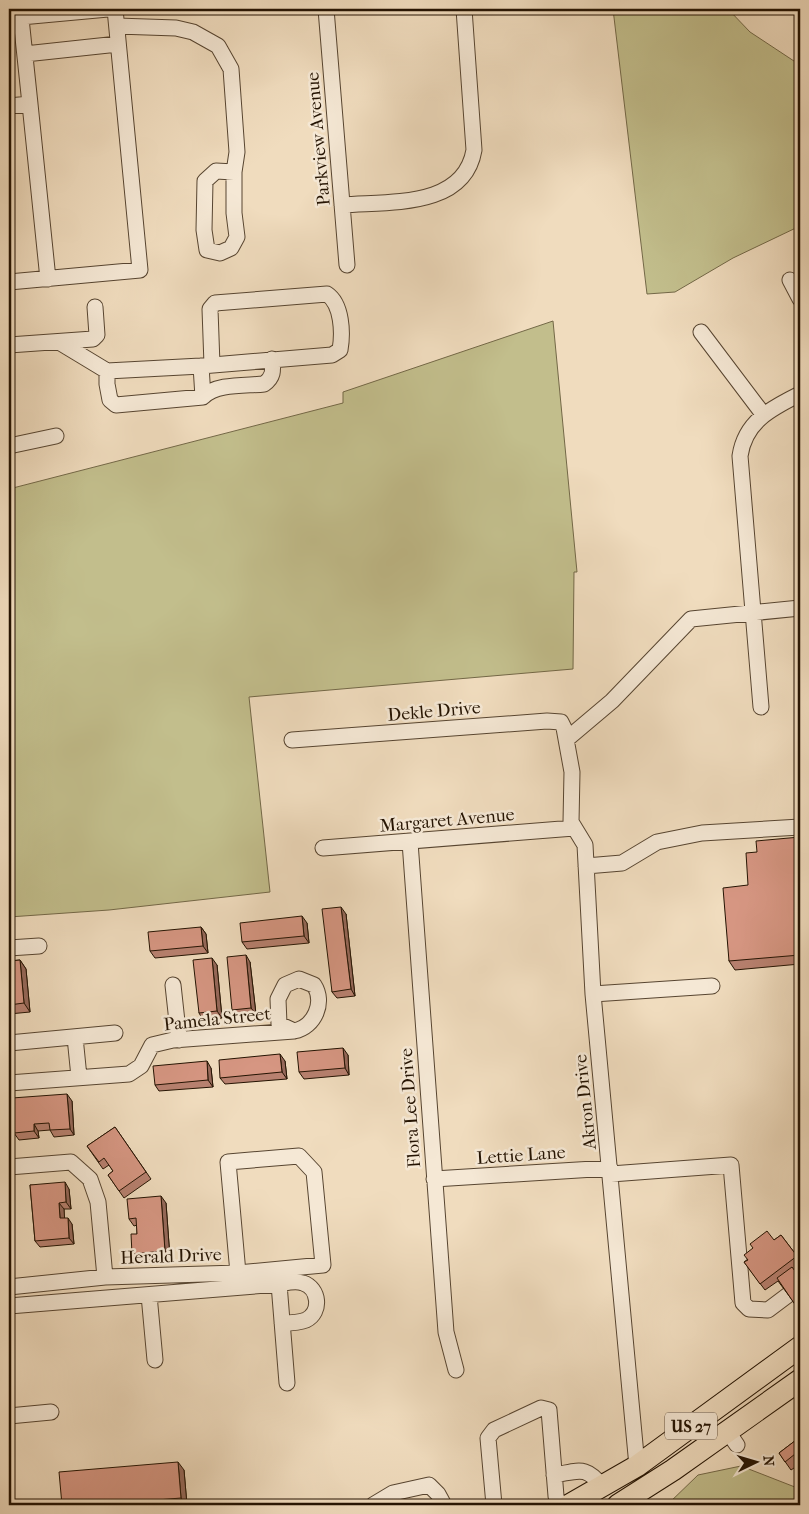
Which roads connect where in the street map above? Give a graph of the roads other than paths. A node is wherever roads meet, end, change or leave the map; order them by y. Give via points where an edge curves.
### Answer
1 (108, 9) edge
2 (115, 9) edge
3 (326, 9) edge
4 (464, 9) edge
5 (20, 13) edge
6 (117, 26) junction
7 (118, 44) junction
8 (25, 54) junction
9 (30, 104) junction
10 (9, 106) edge
11 (234, 172) junction
12 (342, 205) junction
13 (347, 265) dead end
14 (48, 279) junction
15 (790, 280) dead end
16 (9, 282) edge
17 (800, 299) edge
18 (95, 307) dead end
19 (700, 332) dead end
20 (59, 342) junction
21 (9, 345) edge
22 (272, 358) junction
23 (206, 366) junction
24 (107, 371) junction
25 (800, 394) edge
26 (203, 397) junction
27 (763, 414) junction
28 (56, 436) dead end
29 (9, 446) edge
30 (800, 608) edge
31 (753, 612) junction
32 (761, 707) dead end
33 (567, 739) junction
34 (292, 740) dead end
35 (574, 828) junction
36 (800, 828) edge
37 (410, 842) junction
38 (323, 848) dead end
39 (586, 866) junction
40 (39, 946) dead end
41 (9, 948) edge
42 (173, 985) dead end
43 (712, 986) dead end
44 (593, 994) junction
45 (294, 1031) dead end
46 (115, 1033) dead end
47 (75, 1037) junction
48 (179, 1040) junction
49 (9, 1043) edge
50 (79, 1078) junction
51 (9, 1083) edge
52 (9, 1167) edge
53 (610, 1171) junction
54 (434, 1179) junction
55 (238, 1273) junction
56 (105, 1277) junction
57 (279, 1284) junction
58 (9, 1286) edge
59 (800, 1286) edge
60 (149, 1295) junction
61 (9, 1306) edge
62 (282, 1323) junction
63 (800, 1347) edge
64 (155, 1360) dead end
65 (456, 1370) dead end
66 (800, 1380) edge
67 (287, 1383) dead end
68 (51, 1412) dead end
69 (9, 1416) edge
70 (667, 1444) junction
71 (637, 1466) junction
72 (554, 1475) junction
73 (603, 1487) junction
74 (628, 1502) edge
75 (373, 1505) edge
76 (444, 1505) edge
77 (494, 1505) edge
78 (559, 1505) edge
79 (569, 1505) edge
80 (588, 1505) edge

1 - 5 street
2 - 6 street
3 - 12 street, Parkview Avenue
4 - 12 street via 474,150 467,171 451,188 423,198
5 - 8 street
6 - 7 street
6 - 11 street via 176,28 193,32 218,46 231,69 237,152
7 - 8 street
7 - 14 street via 140,270
8 - 9 street
9 - 10 street
9 - 14 street
11 - 11 street via 237,236 231,248 220,253 207,250 205,182 216,171
12 - 13 street, Parkview Avenue
14 - 16 street
15 - 17 street
18 - 20 street via 96,338
19 - 27 street
20 - 21 street
20 - 24 street
22 - 23 street
22 - 23 street via 332,355 340,350 338,307 333,298 318,294 215,303 210,309
22 - 26 street via 273,372 264,384 220,388 207,392
23 - 24 street
23 - 26 street
24 - 26 street via 110,400 116,404
25 - 27 street
27 - 31 street via 746,434 740,456
28 - 29 street
30 - 31 street
31 - 32 street
31 - 33 street via 691,619 612,701
33 - 34 street, Dekle Drive via 561,722 547,721
33 - 35 street, Akron Drive via 573,791 570,816
35 - 37 street, Margaret Avenue
35 - 39 street, Akron Drive via 585,845
36 - 39 street via 702,833 657,842 622,863
37 - 38 street, Margaret Avenue
37 - 54 street, Flora Lee Drive
39 - 44 street, Akron Drive
40 - 41 street
42 - 48 street
43 - 44 street
44 - 53 street, Akron Drive
45 - 48 street, Pamela Street
46 - 47 street
47 - 49 street
47 - 50 street
48 - 50 street, Pamela Street via 152,1046 141,1066 129,1074
50 - 51 street, Pamela Street
52 - 56 street, Herald Drive via 71,1162 90,1179 98,1202
53 - 54 street, Lettie Lane
53 - 59 street, Lettie Lane via 731,1165 743,1303 749,1309 768,1310
53 - 71 street, Akron Drive
54 - 65 street, Flora Lee Drive via 446,1332
55 - 55 street, Herald Drive via 323,1265 314,1172 299,1156 228,1162
55 - 56 street, Herald Drive
56 - 58 street, Herald Drive
57 - 60 street
57 - 62 street
57 - 62 street via 306,1284 314,1291 317,1302 314,1313 306,1320
60 - 61 street
60 - 64 street
62 - 67 street
63 - 70 highway, US 27
66 - 74 highway, US 27 via 732,1439
68 - 69 street
70 - 71 highway, US 27
70 - 80 highway via 603,1497
71 - 73 highway, US 27
72 - 73 street via 584,1470 590,1472
72 - 77 street via 549,1410 541,1408 494,1430 488,1438
72 - 78 street
73 - 79 highway, US 27
75 - 76 street via 393,1493 429,1485

